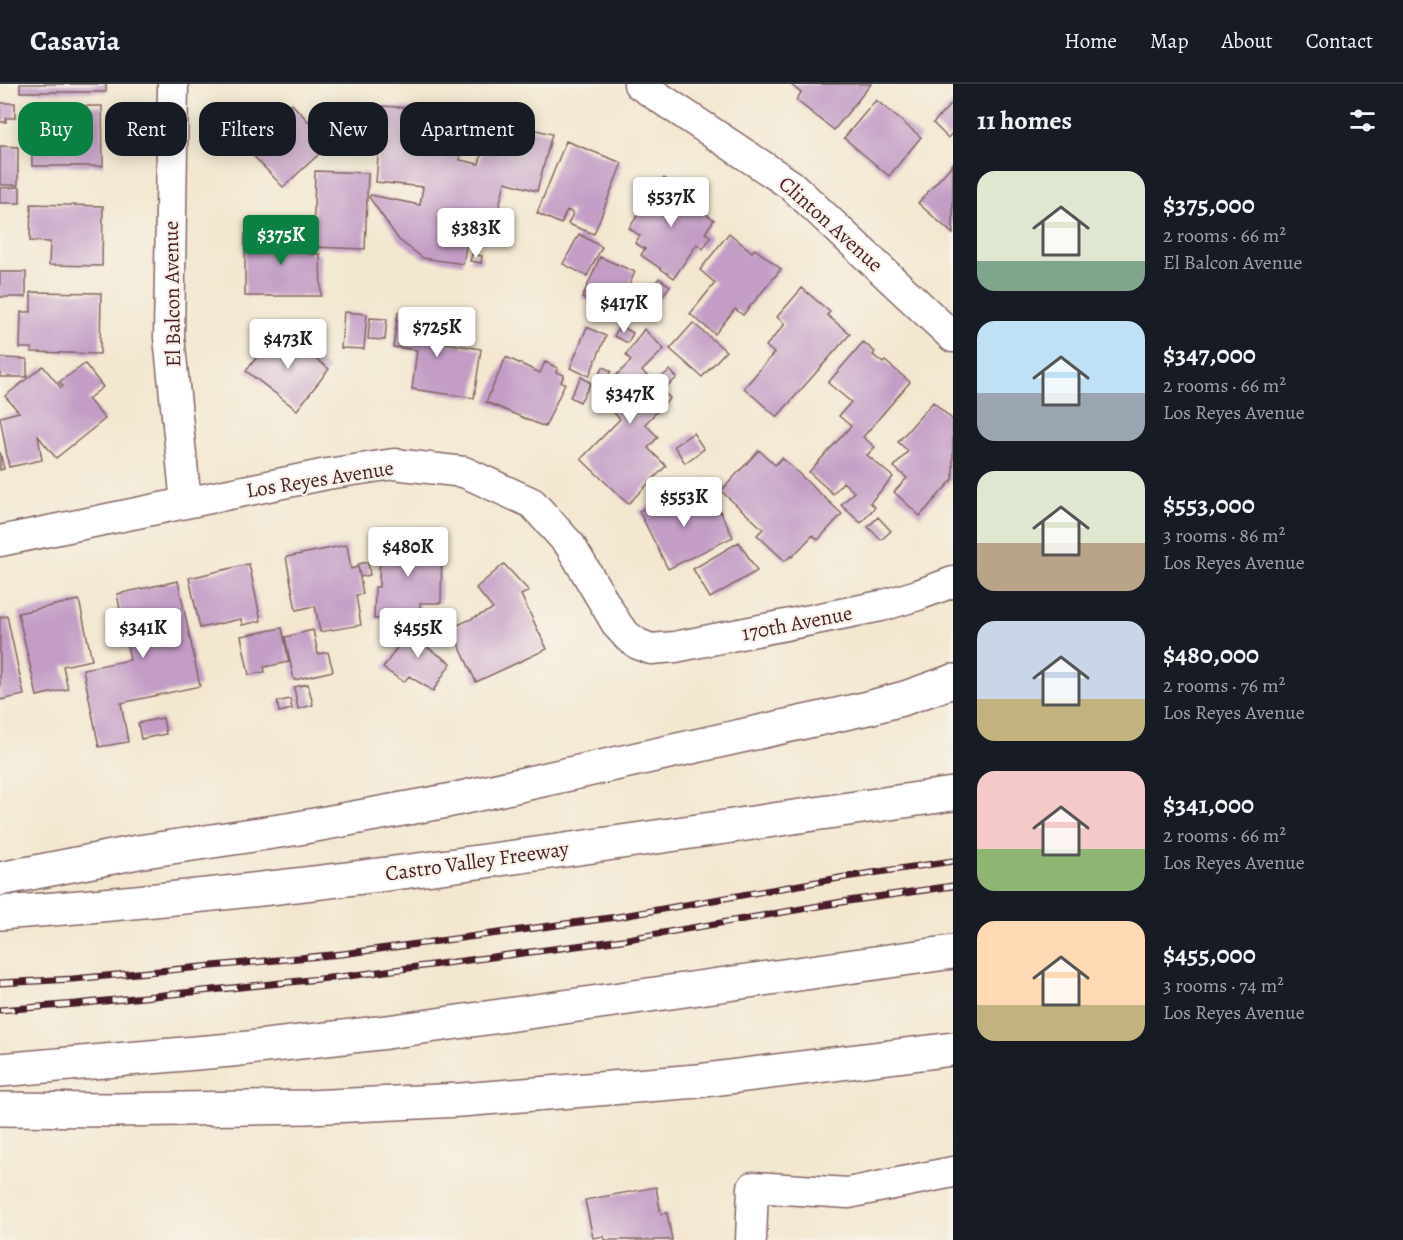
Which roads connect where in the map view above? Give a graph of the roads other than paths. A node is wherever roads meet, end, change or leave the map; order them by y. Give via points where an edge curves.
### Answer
1 (173, 84) edge
2 (639, 84) edge
3 (953, 337) edge
4 (186, 502) junction
5 (0, 540) edge
6 (953, 582) edge
7 (638, 644) joint
8 (953, 681) edge
9 (953, 794) edge
10 (0, 879) edge
11 (0, 913) edge
12 (953, 952) edge
13 (953, 1049) edge
14 (0, 1070) edge
15 (0, 1109) edge
16 (953, 1172) edge
17 (751, 1240) edge

1 - 4 street, El Balcon Avenue via 169,337
2 - 3 street, Clinton Avenue via 791,185
4 - 5 street, Los Reyes Avenue
4 - 7 street, Los Reyes Avenue via 394,464 464,471 532,502 570,545 618,627
6 - 7 street, 170th Avenue via 881,606 675,647 651,649
8 - 10 highway via 858,710 447,801
9 - 11 highway, Castro Valley Freeway via 360,877
12 - 14 highway via 387,1032
13 - 15 highway via 697,1081 461,1100 308,1107
16 - 17 street via 848,1193 753,1187

